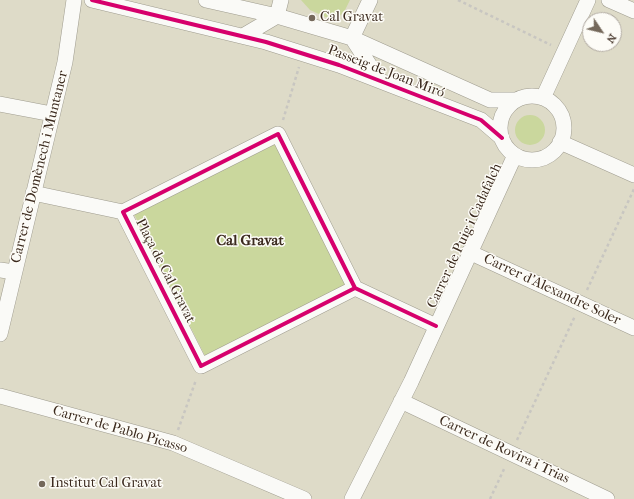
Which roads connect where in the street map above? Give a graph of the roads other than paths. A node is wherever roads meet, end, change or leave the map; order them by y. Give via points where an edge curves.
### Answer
1 (74, 0) edge
2 (92, 0) edge
3 (206, 0) edge
4 (281, 0) edge
5 (370, 0) edge
6 (588, 0) edge
7 (609, 0) edge
8 (634, 12) edge
9 (277, 16) junction
10 (243, 36) junction
11 (352, 38) junction
12 (380, 81) junction
13 (465, 88) junction
14 (543, 98) junction
15 (515, 100) junction
16 (0, 104) edge
17 (454, 109) junction
18 (52, 114) junction
19 (502, 138) junction
20 (560, 142) junction
21 (515, 155) junction
22 (634, 175) edge
23 (33, 193) junction
24 (123, 212) junction
25 (469, 252) junction
26 (7, 271) edge
27 (355, 288) junction
28 (436, 326) junction
29 (634, 328) edge
30 (0, 334) edge
31 (0, 396) edge
32 (401, 401) junction
33 (304, 499) edge
34 (352, 499) edge
35 (607, 499) edge

1 - 18 street, Carrer de Domènech i Muntaner via 66,62
2 - 10 street, Passeig de Joan Miró
3 - 9 street, Passeig de Joan Miró
4 - 9 street
5 - 11 street
6 - 14 street
7 - 8 street
9 - 10 street
9 - 11 street, Passeig de Joan Miró
10 - 12 street, Passeig de Joan Miró
11 - 12 street
11 - 13 street, Passeig de Joan Miró
12 - 17 street, Passeig de Joan Miró
13 - 15 street, Passeig de Joan Miró via 490,100
13 - 17 street, Passeig de Joan Miró via 472,99 468,108
14 - 15 street, Passeig de Joan Miró via 534,96
14 - 20 street via 553,103 561,116 563,132
15 - 19 street via 502,117
16 - 18 street
17 - 19 street, Passeig de Joan Miró via 481,120
18 - 23 street, Carrer de Domènech i Muntaner
19 - 21 street, Passeig de Joan Miró
20 - 21 street via 548,155 539,159 526,159
20 - 22 street
21 - 25 street, Carrer de Puig i Cadafalch
23 - 24 street, Plaça de Cal Gravat
23 - 26 street, Carrer de Domènech i Muntaner
24 - 27 street, Plaça de Cal Gravat via 201,366
24 - 27 street, Plaça de Cal Gravat via 278,134
25 - 28 street, Carrer de Puig i Cadafalch
25 - 29 street, Carrer d'Alexandre Soler
26 - 30 street, Carrer de Domènech i Muntaner
27 - 28 street
28 - 32 street, Carrer de Puig i Cadafalch
31 - 33 street, Carrer de Pablo Picasso via 173,443
32 - 34 street, Carrer de Puig i Cadafalch
32 - 35 street, Carrer de Rovira i Trias

